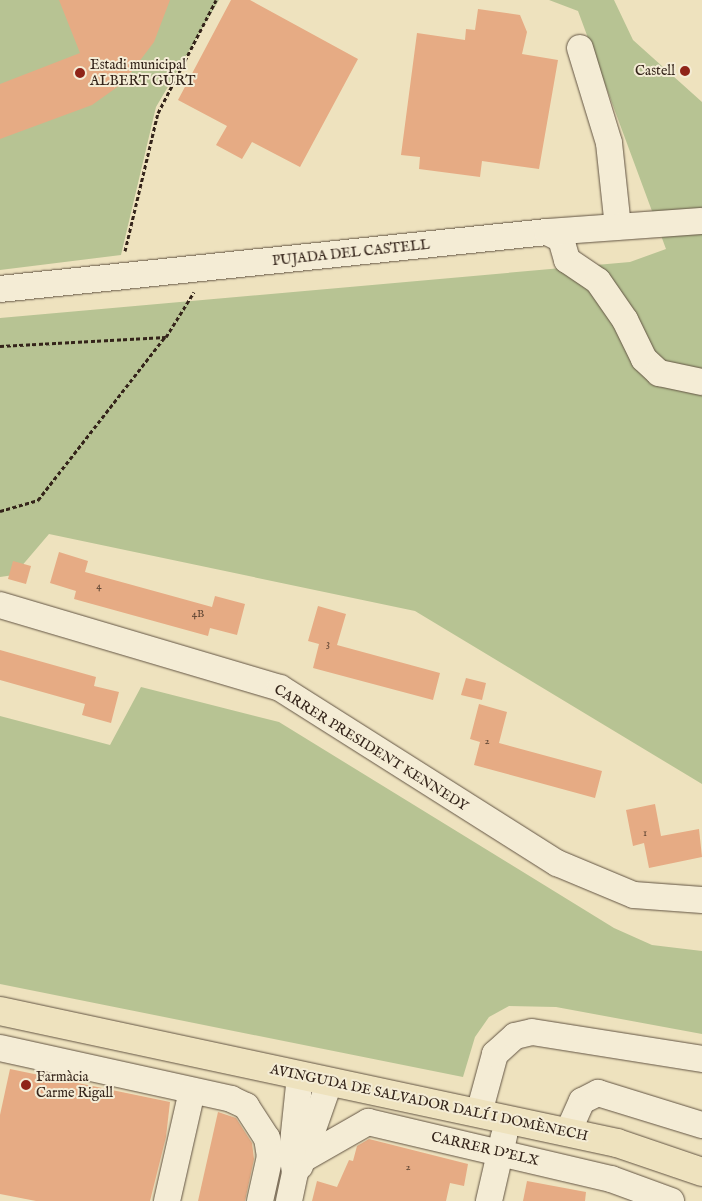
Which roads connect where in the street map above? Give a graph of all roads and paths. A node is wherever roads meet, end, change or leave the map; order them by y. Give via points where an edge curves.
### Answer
1 (216, 0) edge
2 (580, 48) dead end
3 (702, 221) edge
4 (618, 227) junction
5 (547, 232) junction
6 (209, 268) junction
7 (123, 277) junction
8 (0, 289) edge
9 (166, 337) junction
10 (0, 346) edge
11 (702, 382) edge
12 (0, 511) edge
13 (0, 605) edge
14 (702, 900) edge
15 (4, 1014) edge
16 (154, 1043) junction
17 (0, 1048) edge
18 (702, 1059) edge
19 (300, 1076) junction
20 (147, 1080) junction
21 (329, 1083) junction
22 (192, 1091) junction
23 (479, 1113) junction
24 (508, 1119) junction
25 (702, 1125) edge
26 (568, 1132) junction
27 (501, 1152) junction
28 (300, 1166) junction
29 (702, 1172) edge
30 (167, 1201) edge
31 (260, 1201) edge
32 (289, 1201) edge
33 (489, 1201) edge
34 (671, 1201) edge

1 - 7 path via 158,113 129,232
2 - 4 street via 609,142
3 - 4 street, PUJADA DEL CASTELL
4 - 5 street, PUJADA DEL CASTELL
5 - 6 street, PUJADA DEL CASTELL
5 - 11 street via 561,239 567,260 598,282 625,320 644,359 659,373
6 - 7 street, PUJADA DEL CASTELL
6 - 9 path
7 - 8 street, PUJADA DEL CASTELL
9 - 10 path
9 - 12 path via 38,500
13 - 14 street, CARRER PRESIDENT KENNEDY via 280,688 557,863 634,895
15 - 16 main road, AVINGUDA DE SALVADOR DALÍ I DOMÈNECH
16 - 19 main road, AVINGUDA DE SALVADOR DALÍ I DOMÈNECH
16 - 20 street
17 - 20 street
18 - 23 street via 532,1032 515,1036 495,1054
19 - 21 main road, AVINGUDA DE SALVADOR DALÍ I DOMÈNECH
19 - 28 street via 292,1152
20 - 22 street
21 - 23 main road, AVINGUDA DE SALVADOR DALÍ I DOMÈNECH
21 - 28 street
22 - 30 street
22 - 31 street via 231,1099 246,1106 257,1119 270,1156
23 - 24 main road, AVINGUDA DE SALVADOR DALÍ I DOMÈNECH
24 - 26 main road, AVINGUDA DE SALVADOR DALÍ I DOMÈNECH
24 - 27 street
25 - 26 street via 598,1093 582,1100
26 - 29 main road, AVINGUDA DE SALVADOR DALÍ I DOMÈNECH
27 - 28 street, CARRER D'ELX via 368,1122
27 - 33 street
27 - 34 street, CARRER D'ELX via 610,1179
28 - 32 street

